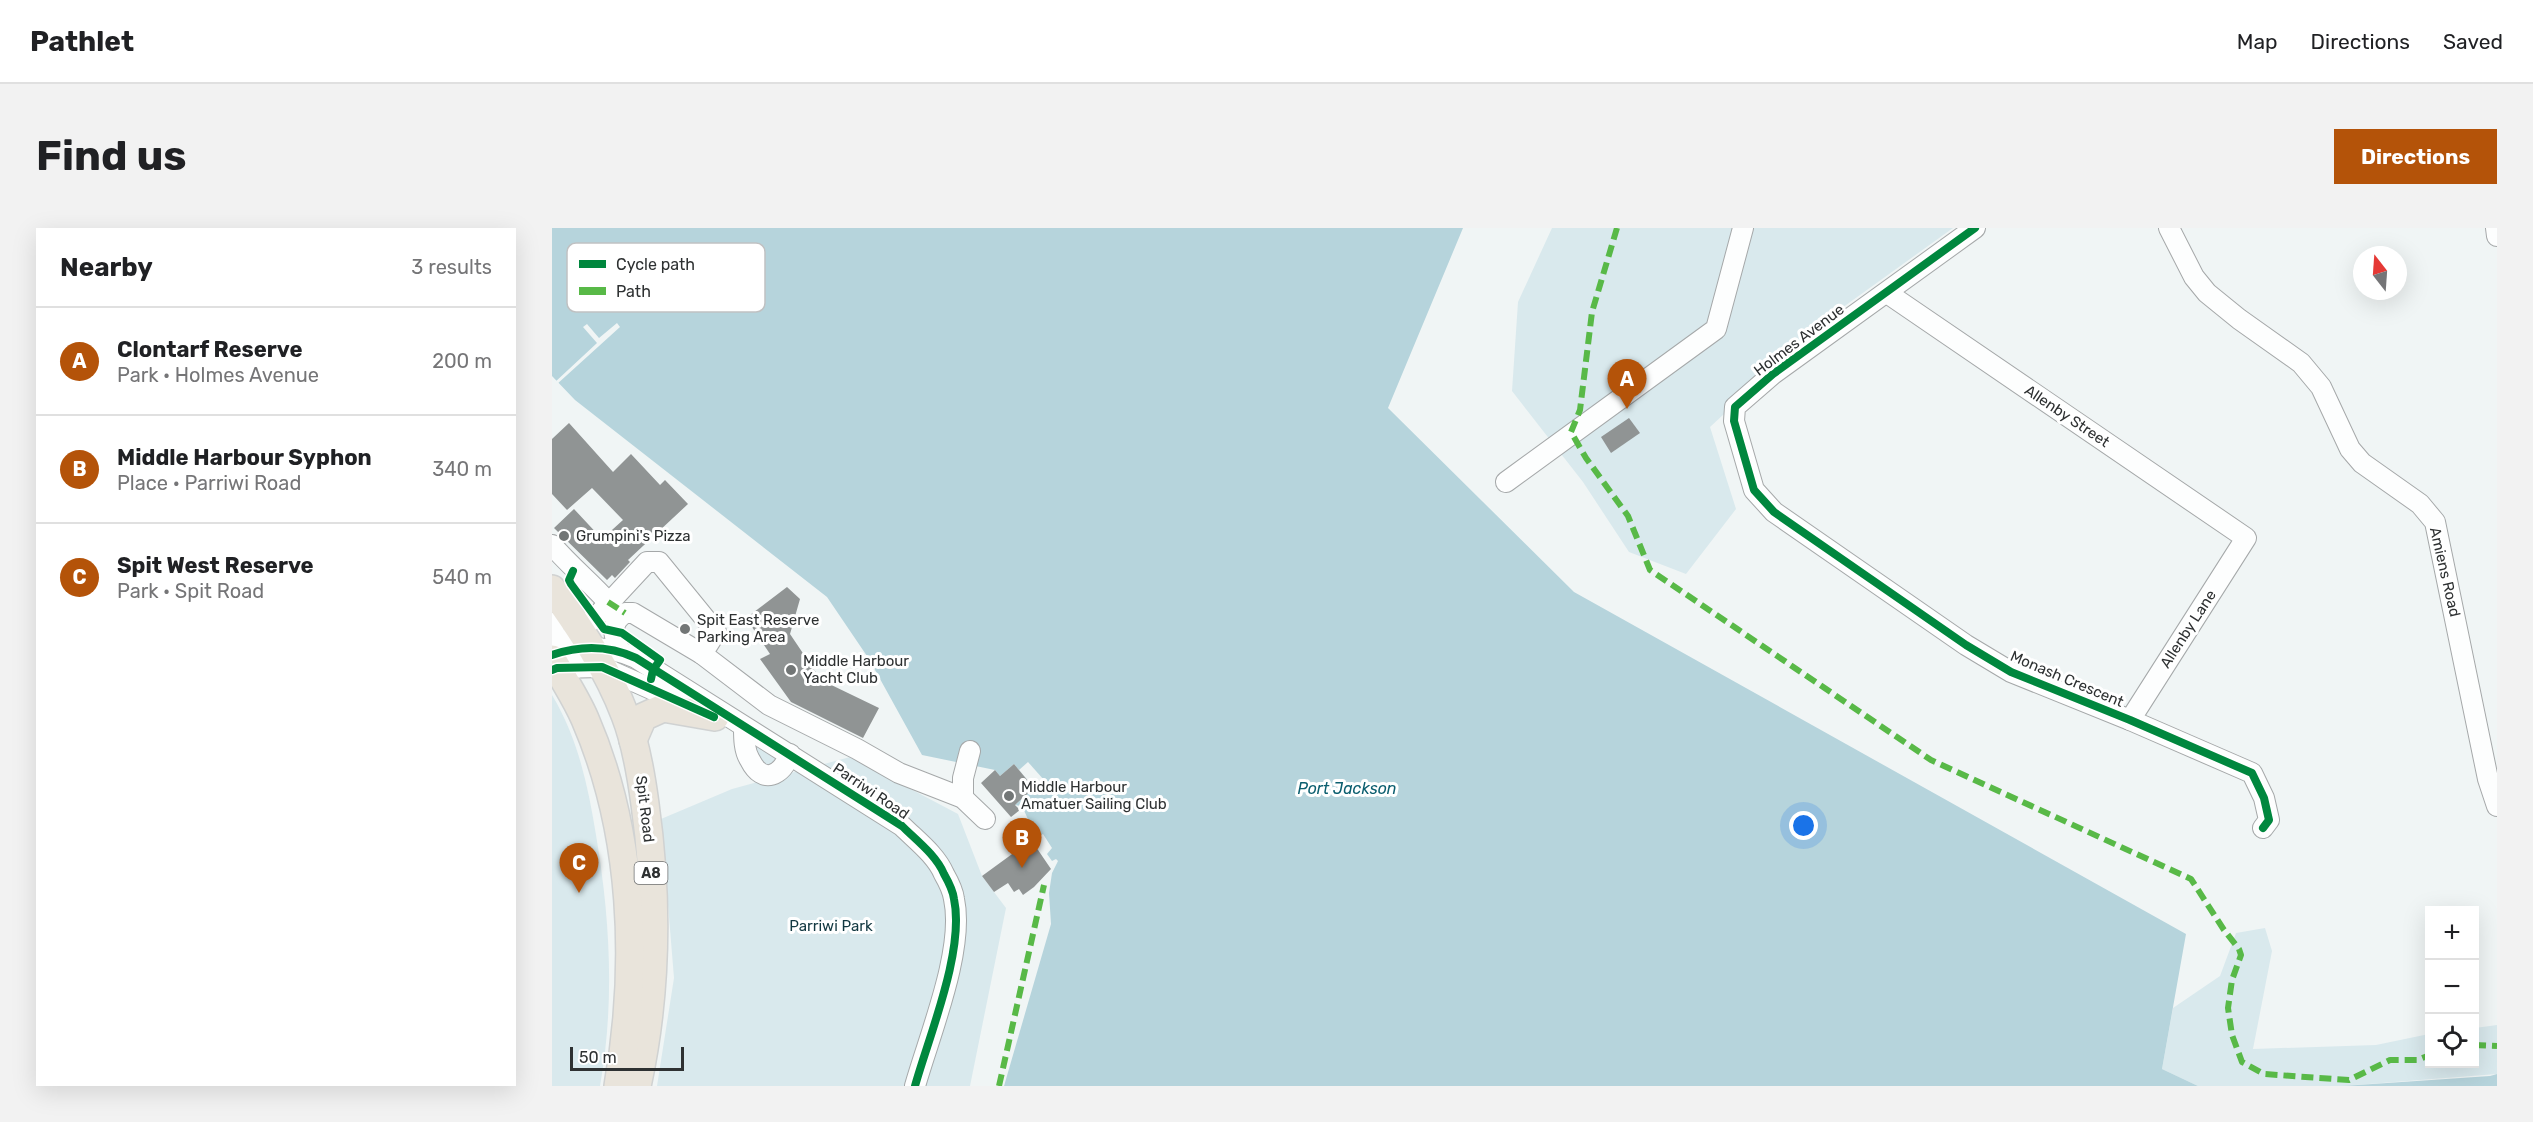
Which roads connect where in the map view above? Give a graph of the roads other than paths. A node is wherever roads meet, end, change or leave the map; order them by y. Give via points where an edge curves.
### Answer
1 (1743, 228) edge
2 (1975, 228) edge
3 (2169, 228) edge
4 (2496, 228) edge
5 (2497, 236) edge
6 (1887, 293) junction
7 (1506, 482) dead end
8 (1774, 512) joint
9 (2246, 538) joint
10 (552, 545) edge
11 (552, 589) edge
12 (608, 602) junction
13 (552, 623) edge
14 (597, 648) junction
15 (702, 654) junction
16 (554, 661) edge
17 (2130, 720) junction
18 (732, 723) junction
19 (633, 740) junction
20 (970, 751) dead end
21 (790, 754) junction
22 (963, 798) junction
23 (2497, 806) edge
24 (985, 819) dead end
25 (2263, 828) dead end
26 (618, 1086) edge
27 (638, 1086) edge
28 (915, 1086) edge

1 - 7 street via 1716,329
2 - 6 street, Holmes Avenue
3 - 23 street, Amiens Road via 2194,277 2207,293 2301,363 2321,387 2350,449 2377,475 2420,504 2435,522 2488,779
4 - 5 street
6 - 8 street, Holmes Avenue via 1773,374 1736,406 1734,421 1754,490
6 - 9 street, Allenby Street
8 - 17 street, Monash Crescent via 2011,672
9 - 17 street, Allenby Lane
10 - 12 street via 573,571 585,577
11 - 14 highway, Spit Road / A8
12 - 14 street via 595,618
12 - 15 street via 646,562 659,562 716,632
13 - 16 street, Spit Road
14 - 15 street via 625,613 633,613
14 - 16 street, Parriwi Road
14 - 16 street
14 - 18 street, Parriwi Road
14 - 19 highway, Spit Road / A8
15 - 22 street via 769,705 899,773
16 - 26 highway, Spit Road / A8 via 585,720 598,755 620,840 630,948
17 - 25 street, Monash Crescent via 2252,773 2269,820
18 - 19 highway via 663,708 643,717
18 - 21 street, Parriwi Road
18 - 21 street via 761,773 778,773
19 - 27 highway, Spit Road / A8 via 648,827 652,931 652,1000
20 - 22 street
21 - 28 street, Parriwi Road via 902,826 944,871 954,899 954,945
22 - 24 street

